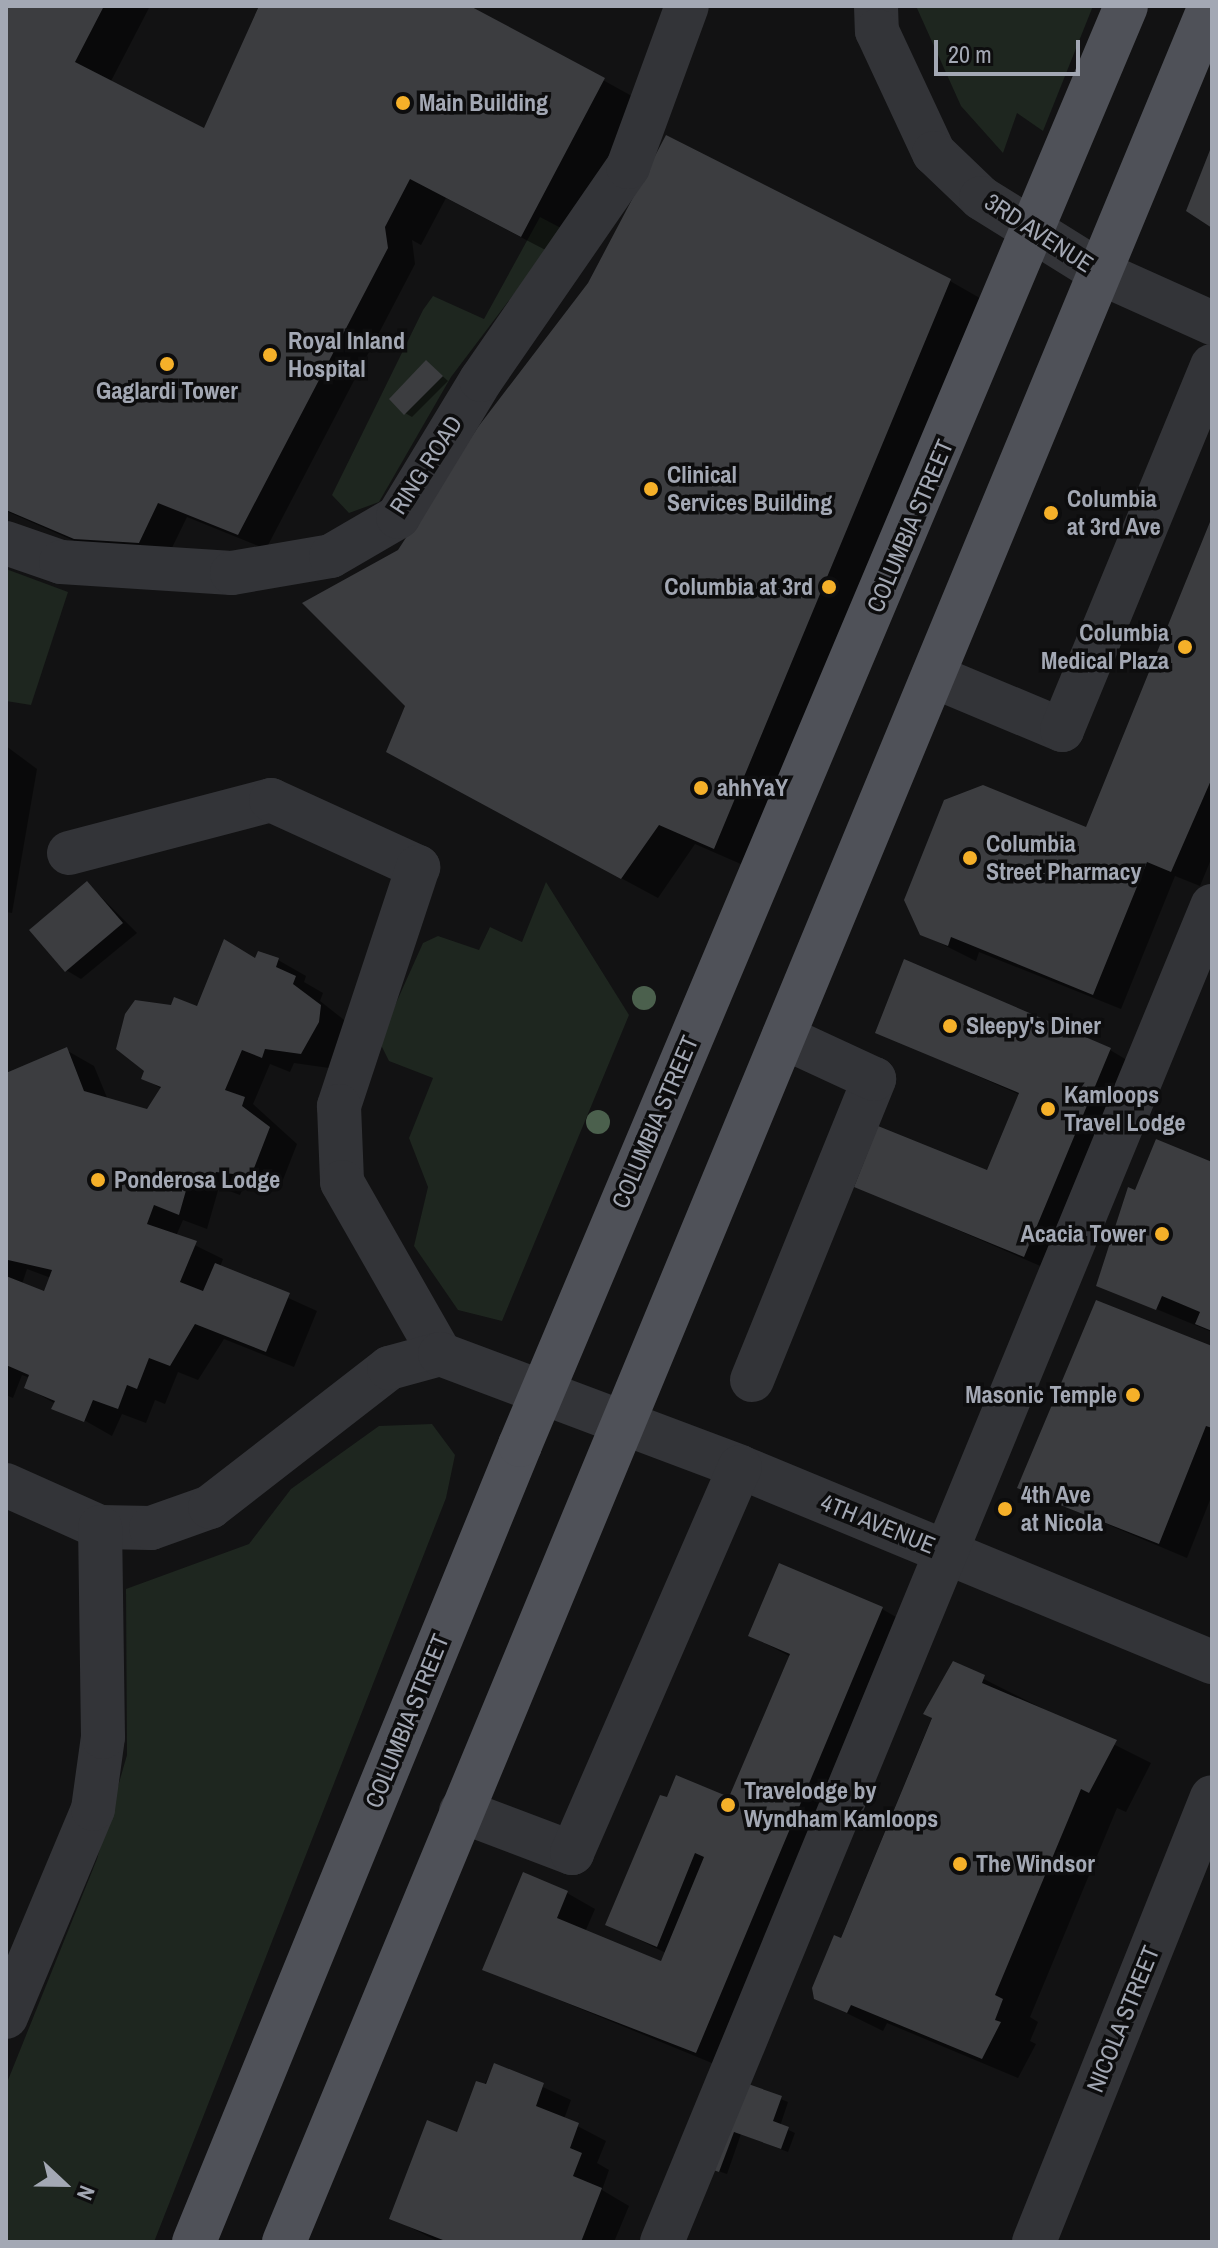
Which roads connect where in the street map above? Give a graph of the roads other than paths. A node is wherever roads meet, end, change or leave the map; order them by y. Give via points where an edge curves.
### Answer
1 (687, 6) edge
2 (876, 6) edge
3 (1126, 6) edge
4 (1210, 6) edge
5 (1034, 236) junction
6 (1103, 274) junction
7 (1212, 323) edge
8 (1212, 366) edge
9 (6, 543) edge
10 (933, 676) junction
11 (69, 853) dead end
12 (1212, 906) edge
13 (783, 1037) junction
14 (440, 1354) junction
15 (752, 1380) dead end
16 (542, 1393) junction
17 (618, 1421) junction
18 (740, 1467) junction
19 (6, 1485) edge
20 (100, 1527) junction
21 (946, 1551) junction
22 (1212, 1662) edge
23 (1212, 1797) edge
24 (461, 1811) junction
25 (6, 2017) edge
26 (194, 2242) edge
27 (284, 2242) edge
28 (662, 2242) edge
29 (1034, 2242) edge

1 - 9 street, RING ROAD via 628,167 481,380 398,517 331,556 232,573 61,562
2 - 5 street, 3RD AVENUE via 877,31 934,153
3 - 5 main road, COLUMBIA STREET
4 - 6 main road
5 - 6 street, 3RD AVENUE
5 - 16 main road, COLUMBIA STREET
6 - 7 street, 3RD AVENUE
6 - 10 main road
8 - 10 street via 1062,730
10 - 13 main road
11 - 14 street via 271,800 418,867 339,1106 342,1182
12 - 21 street
13 - 15 street via 874,1079
13 - 17 main road
14 - 16 street, 4TH AVENUE
14 - 20 street via 389,1368 210,1507 151,1528
16 - 17 street, 4TH AVENUE
16 - 26 main road, COLUMBIA STREET
17 - 18 street, 4TH AVENUE
17 - 24 main road
18 - 21 street, 4TH AVENUE
18 - 24 street via 572,1853
19 - 20 street
20 - 25 street via 103,1737 93,1809
21 - 22 street, 4TH AVENUE
21 - 28 street
23 - 29 street, NICOLA STREET
24 - 27 main road

